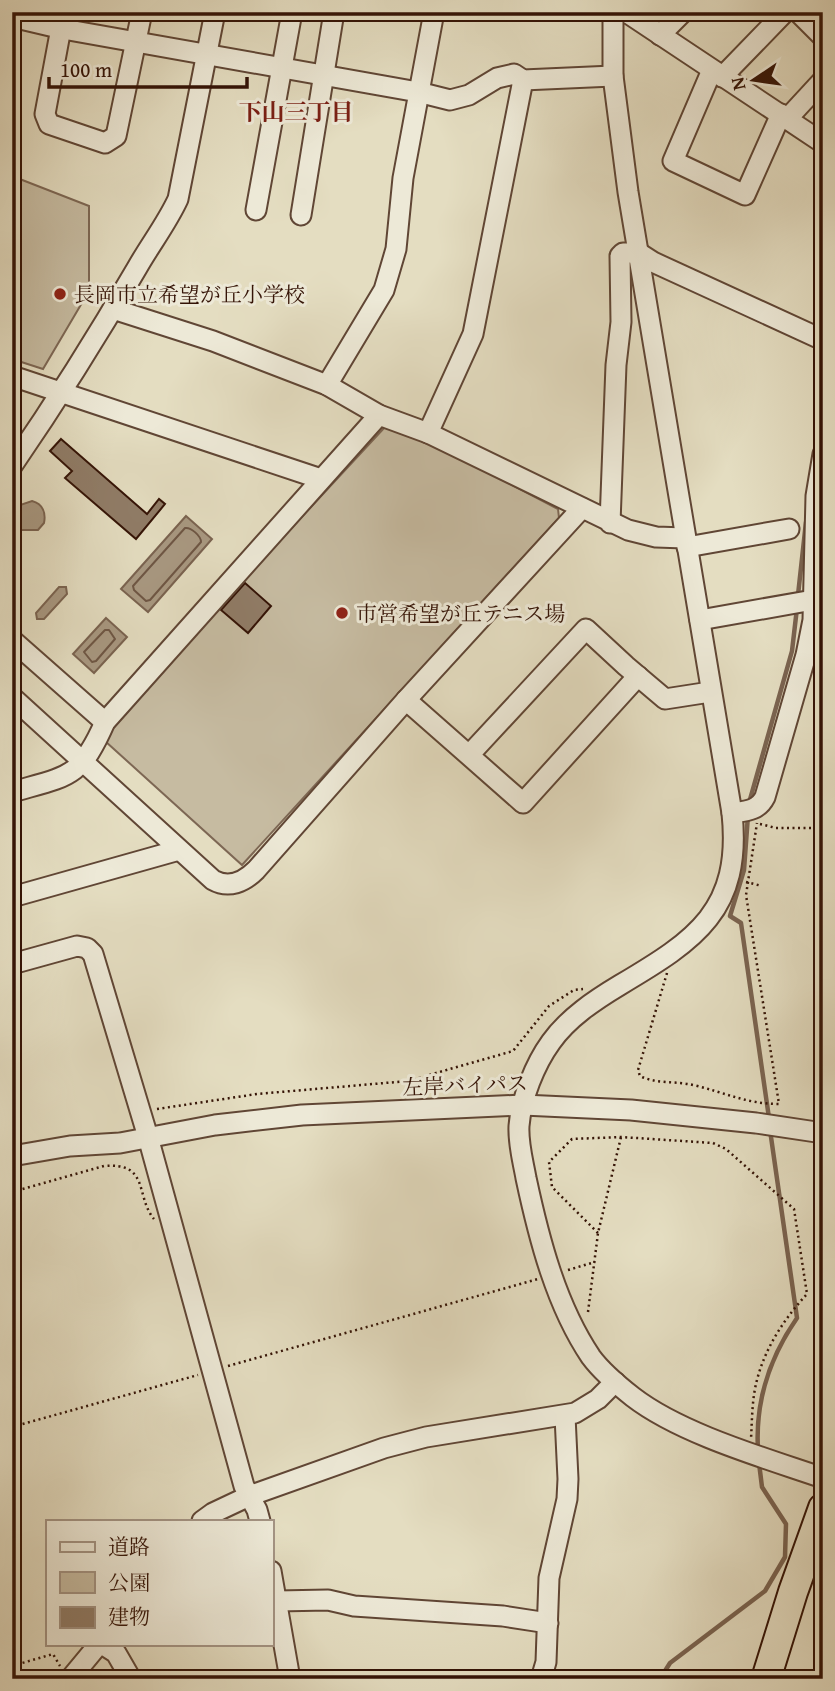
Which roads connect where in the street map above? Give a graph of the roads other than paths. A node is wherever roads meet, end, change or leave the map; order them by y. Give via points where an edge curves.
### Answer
1 (142, 12) edge
2 (215, 12) edge
3 (292, 12) edge
4 (334, 12) edge
5 (434, 12) edge
6 (613, 12) edge
7 (626, 12) edge
8 (682, 12) edge
9 (785, 12) edge
10 (798, 12) edge
11 (12, 17) edge
12 (63, 23) edge
13 (660, 35) junction
14 (823, 37) edge
15 (136, 41) junction
16 (207, 54) junction
17 (282, 68) junction
18 (717, 73) junction
19 (323, 75) junction
20 (613, 76) junction
21 (523, 80) junction
22 (823, 80) edge
23 (418, 92) junction
24 (784, 117) junction
25 (823, 143) edge
26 (256, 210) dead end
27 (301, 215) dead end
28 (639, 253) junction
29 (113, 309) junction
30 (823, 340) edge
31 (12, 376) edge
32 (327, 385) junction
33 (60, 392) junction
34 (379, 415) junction
35 (428, 433) junction
36 (823, 454) edge
37 (12, 466) edge
38 (321, 479) junction
39 (582, 508) junction
40 (819, 517) edge
41 (610, 523) junction
42 (789, 529) dead end
43 (686, 542) junction
44 (813, 600) junction
45 (699, 620) junction
46 (12, 640) edge
47 (638, 676) junction
48 (710, 692) junction
49 (12, 697) edge
50 (406, 699) junction
51 (105, 722) junction
52 (470, 754) junction
53 (83, 762) junction
54 (12, 792) edge
55 (732, 813) junction
56 (179, 850) junction
57 (12, 897) edge
58 (12, 964) edge
59 (523, 1105) junction
60 (823, 1133) edge
61 (148, 1137) junction
62 (110, 1144) junction
63 (12, 1157) edge
64 (12, 1169) edge
65 (615, 1382) junction
66 (565, 1416) junction
67 (823, 1478) edge
68 (249, 1496) junction
69 (823, 1508) edge
70 (203, 1520) edge
71 (260, 1520) edge
72 (273, 1581) edge
73 (277, 1601) junction
74 (548, 1623) junction
75 (99, 1646) edge
76 (104, 1646) edge
77 (70, 1678) edge
78 (131, 1679) edge
79 (290, 1679) edge
80 (541, 1679) edge
81 (766, 1679) edge

1 - 15 street
2 - 16 street
3 - 17 street
4 - 19 street
5 - 23 street
6 - 20 street
7 - 13 street
8 - 13 street
9 - 18 street
10 - 14 street
11 - 12 street
12 - 15 street
12 - 15 street via 45,114 49,124 105,142 116,136
13 - 18 street
15 - 16 street
16 - 17 street
16 - 29 street via 178,199
17 - 19 street
17 - 26 street
18 - 24 street
18 - 24 street via 673,161 746,195
19 - 23 street
19 - 27 street
20 - 21 street
20 - 28 street
21 - 23 street via 514,74 497,78 450,100
21 - 35 street via 473,334
22 - 24 street
23 - 32 street via 402,178 396,249 384,290
24 - 25 street
28 - 30 street
28 - 41 street via 620,256
28 - 43 street
29 - 32 street
29 - 33 street
31 - 33 street
32 - 34 street
33 - 37 street
33 - 38 street
34 - 35 street
34 - 38 street
35 - 39 street
36 - 40 street
38 - 51 street
39 - 41 street
39 - 50 street
40 - 44 street
41 - 43 street
42 - 43 street
43 - 45 street
44 - 45 street
44 - 55 street via 802,668 765,797 756,816
45 - 48 street
46 - 51 street
47 - 48 street via 666,699
47 - 52 street via 586,629
47 - 52 street via 523,803
48 - 55 street
49 - 53 street
50 - 52 street
50 - 56 street via 250,876 220,884
51 - 53 street
53 - 54 street via 67,776
53 - 56 street
55 - 59 street via 738,879 712,916 662,959 599,998 563,1027 550,1043
56 - 57 street
58 - 61 street via 77,946 93,954
59 - 60 street, 左岸バイパス via 631,1110
59 - 61 street, 左岸バイパス via 302,1115
59 - 65 street via 521,1152 553,1275 574,1329 593,1360
61 - 62 street, 左岸バイパス
61 - 68 street
62 - 63 street, 左岸バイパス
62 - 64 street, 左岸バイパス
65 - 66 street via 585,1409
65 - 67 street via 667,1418
66 - 68 street via 426,1437
66 - 74 street via 567,1499 549,1578
68 - 70 street
68 - 71 street
69 - 81 highway
72 - 73 street
73 - 74 street via 328,1600
73 - 79 street
74 - 80 street
75 - 77 street
76 - 78 street via 116,1653

